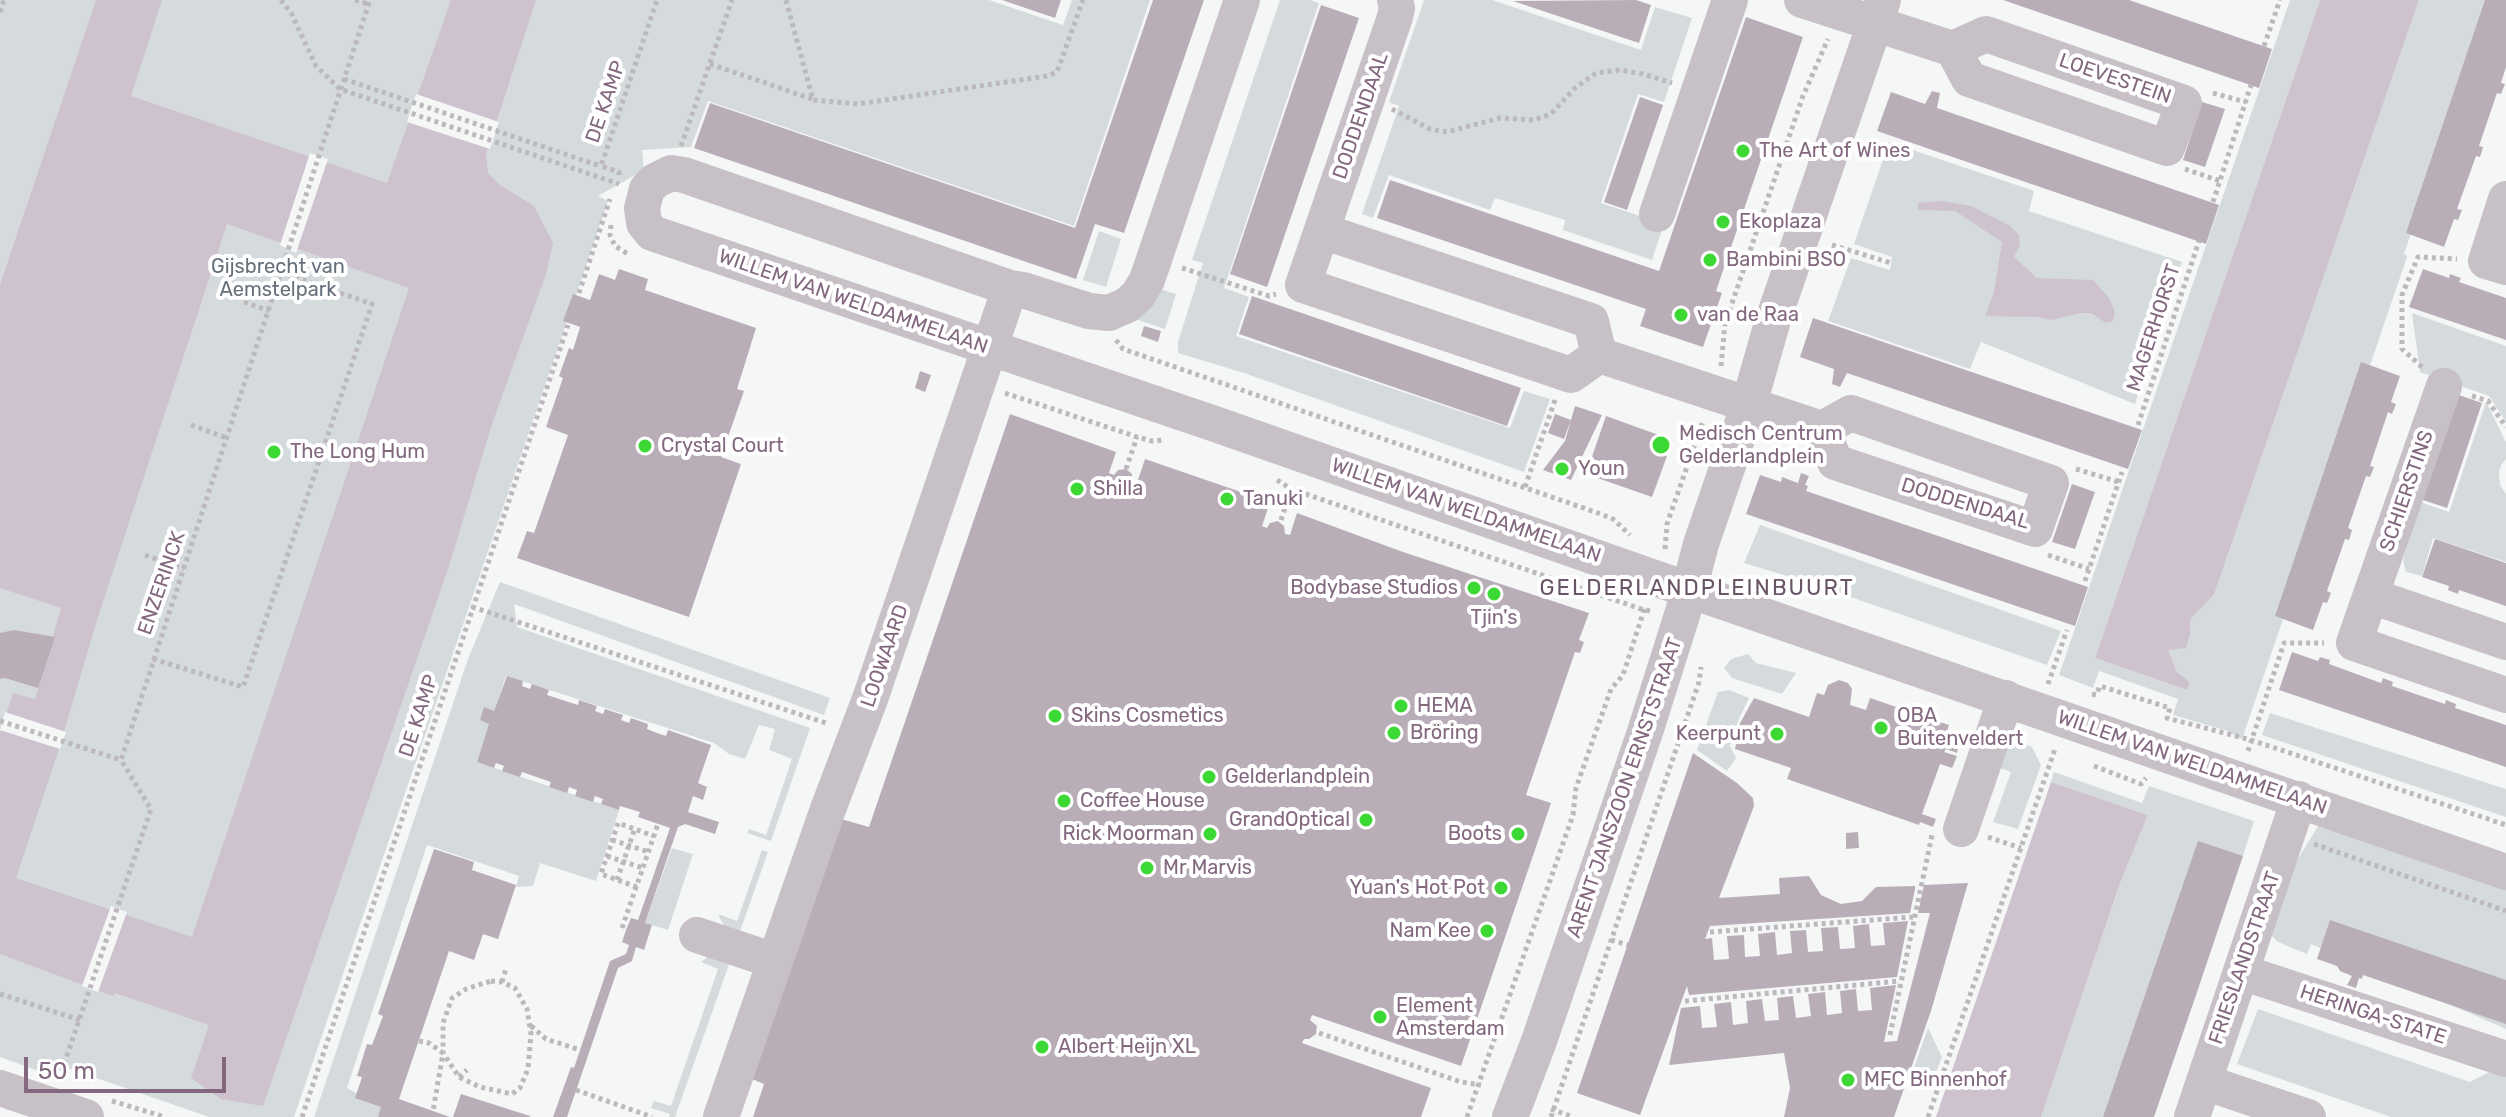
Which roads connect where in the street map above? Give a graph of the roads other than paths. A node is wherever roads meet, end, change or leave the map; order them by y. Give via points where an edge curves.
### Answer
1 (1242, 0) edge
2 (1395, 0) edge
3 (1802, 0) edge
4 (1728, 1) edge
5 (1879, 12) edge
6 (1953, 49) junction
7 (2504, 210) edge
8 (1657, 214) dead end
9 (1322, 231) junction
10 (2496, 264) edge
11 (1010, 288) junction
12 (990, 349) junction
13 (1599, 355) junction
14 (2444, 386) road end
15 (1749, 404) junction
16 (1822, 429) junction
17 (1692, 580) junction
18 (2371, 596) junction
19 (2506, 642) edge
20 (2031, 695) junction
21 (2506, 695) edge
22 (2299, 799) junction
23 (1961, 829) dead end
24 (2506, 872) edge
25 (697, 935) dead end
26 (775, 961) junction
27 (2241, 972) junction
28 (2506, 1059) edge
29 (2204, 1082) junction
30 (0, 1088) edge
31 (1513, 1107) edge
32 (86, 1117) edge
33 (721, 1117) edge
34 (2192, 1117) edge
35 (2308, 1117) edge

1 - 11 street via 1138,295 1109,313
2 - 9 street, DODDENDAAL via 1397,8
3 - 5 street via 1838,12
4 - 8 street
5 - 6 street
5 - 15 street, ARENT JANSZOON ERNSTSTRAAT
6 - 6 street, LOEVESTEIN via 1969,79 2167,148 2184,103 1986,34
7 - 10 street
9 - 13 street via 1591,321
9 - 13 street, DODDENDAAL via 1303,285 1571,375
11 - 12 street, LOOWAARD
11 - 12 street, WILLEM VAN WELDAMMELAAN via 645,181 644,223 652,233
12 - 17 street, WILLEM VAN WELDAMMELAAN via 1230,429 1658,556
12 - 26 street, LOOWAARD
13 - 15 street
14 - 18 street, SCHIERSTINS
15 - 16 street
15 - 17 street, ARENT JANSZOON ERNSTSTRAAT
16 - 16 street, DODDENDAAL via 1835,462 2035,529 2051,483 1851,413
17 - 20 street, WILLEM VAN WELDAMMELAAN
17 - 31 street, ARENT JANSZOON ERNSTSTRAAT via 1635,761
18 - 19 street
18 - 21 street, SCHIERSTINS via 2354,643
20 - 22 street, WILLEM VAN WELDAMMELAAN
20 - 23 street
22 - 24 street, WILLEM VAN WELDAMMELAAN
22 - 27 street, FRIESLANDSTRAAT
25 - 26 street
26 - 33 street, LOOWAARD
27 - 28 street, HERINGA-STATE
27 - 29 street, FRIESLANDSTRAAT
29 - 34 street, FRIESLANDSTRAAT
29 - 35 street
30 - 32 street

